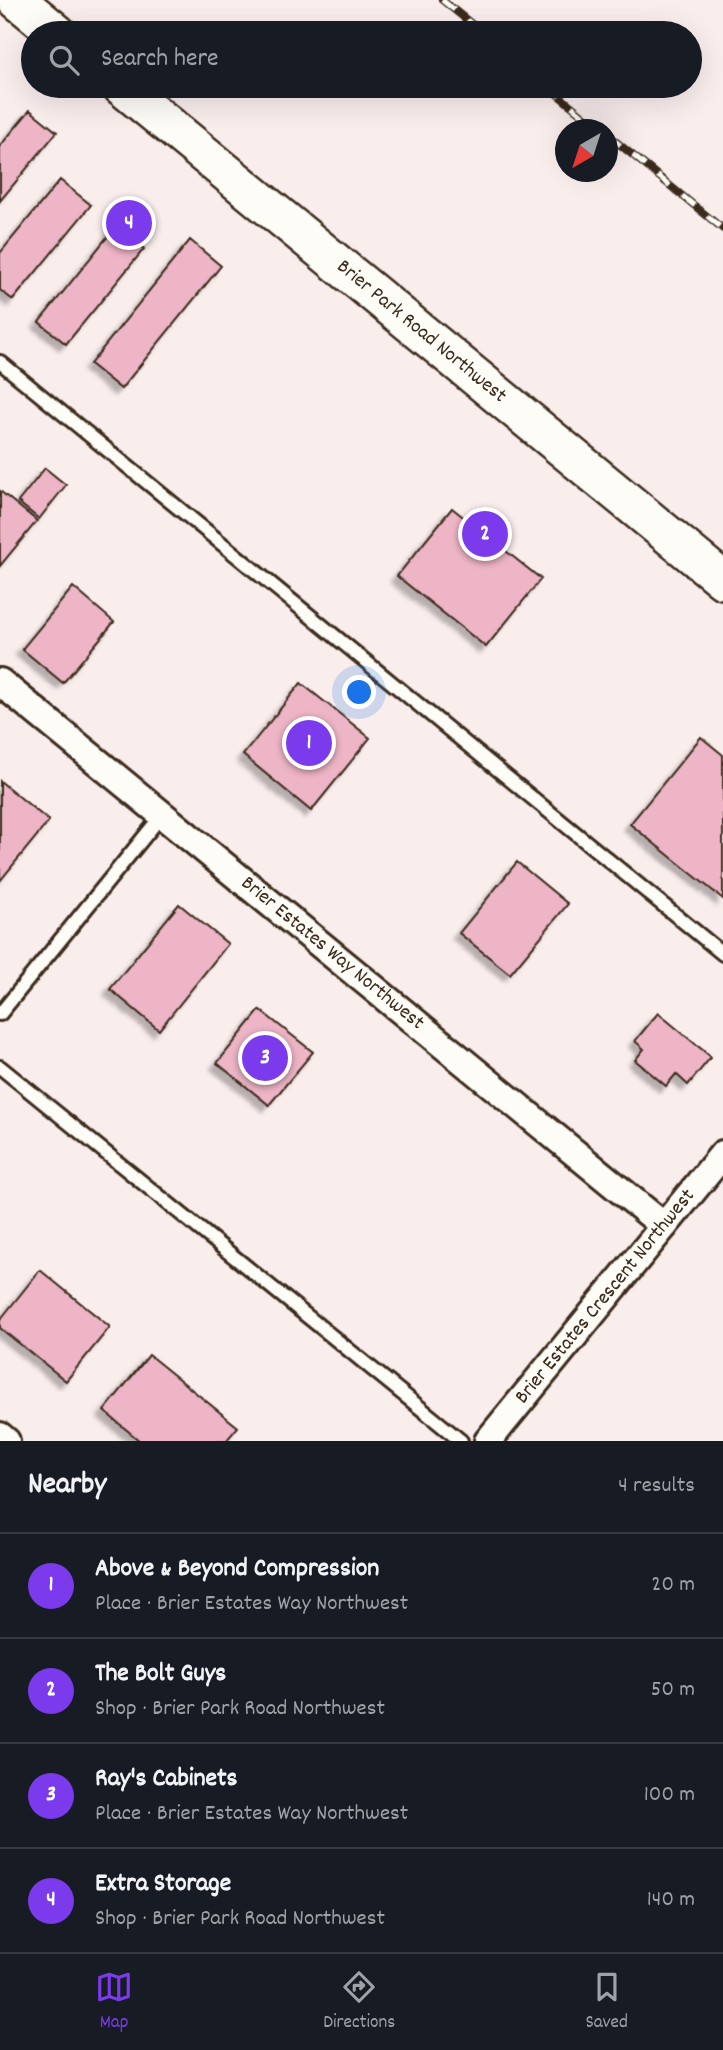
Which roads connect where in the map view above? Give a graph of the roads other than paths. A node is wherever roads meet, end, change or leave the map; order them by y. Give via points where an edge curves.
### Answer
1 (16, 0) edge
2 (42, 21) edge
3 (136, 98) edge
4 (0, 362) edge
5 (723, 580) edge
6 (0, 682) edge
7 (162, 815) junction
8 (723, 954) edge
9 (0, 1014) edge
10 (0, 1067) edge
11 (723, 1154) edge
12 (664, 1226) junction
13 (0, 1436) edge
14 (6, 1441) edge
15 (461, 1441) edge
16 (488, 1441) edge

1 - 2 street
3 - 5 street, Brier Park Road Northwest
4 - 8 lane
6 - 7 street, Brier Estates Way Northwest
7 - 9 lane
7 - 12 street, Brier Estates Way Northwest
10 - 15 lane
11 - 12 street, Brier Estates Crescent Northwest
12 - 16 street, Brier Estates Crescent Northwest
13 - 14 street

